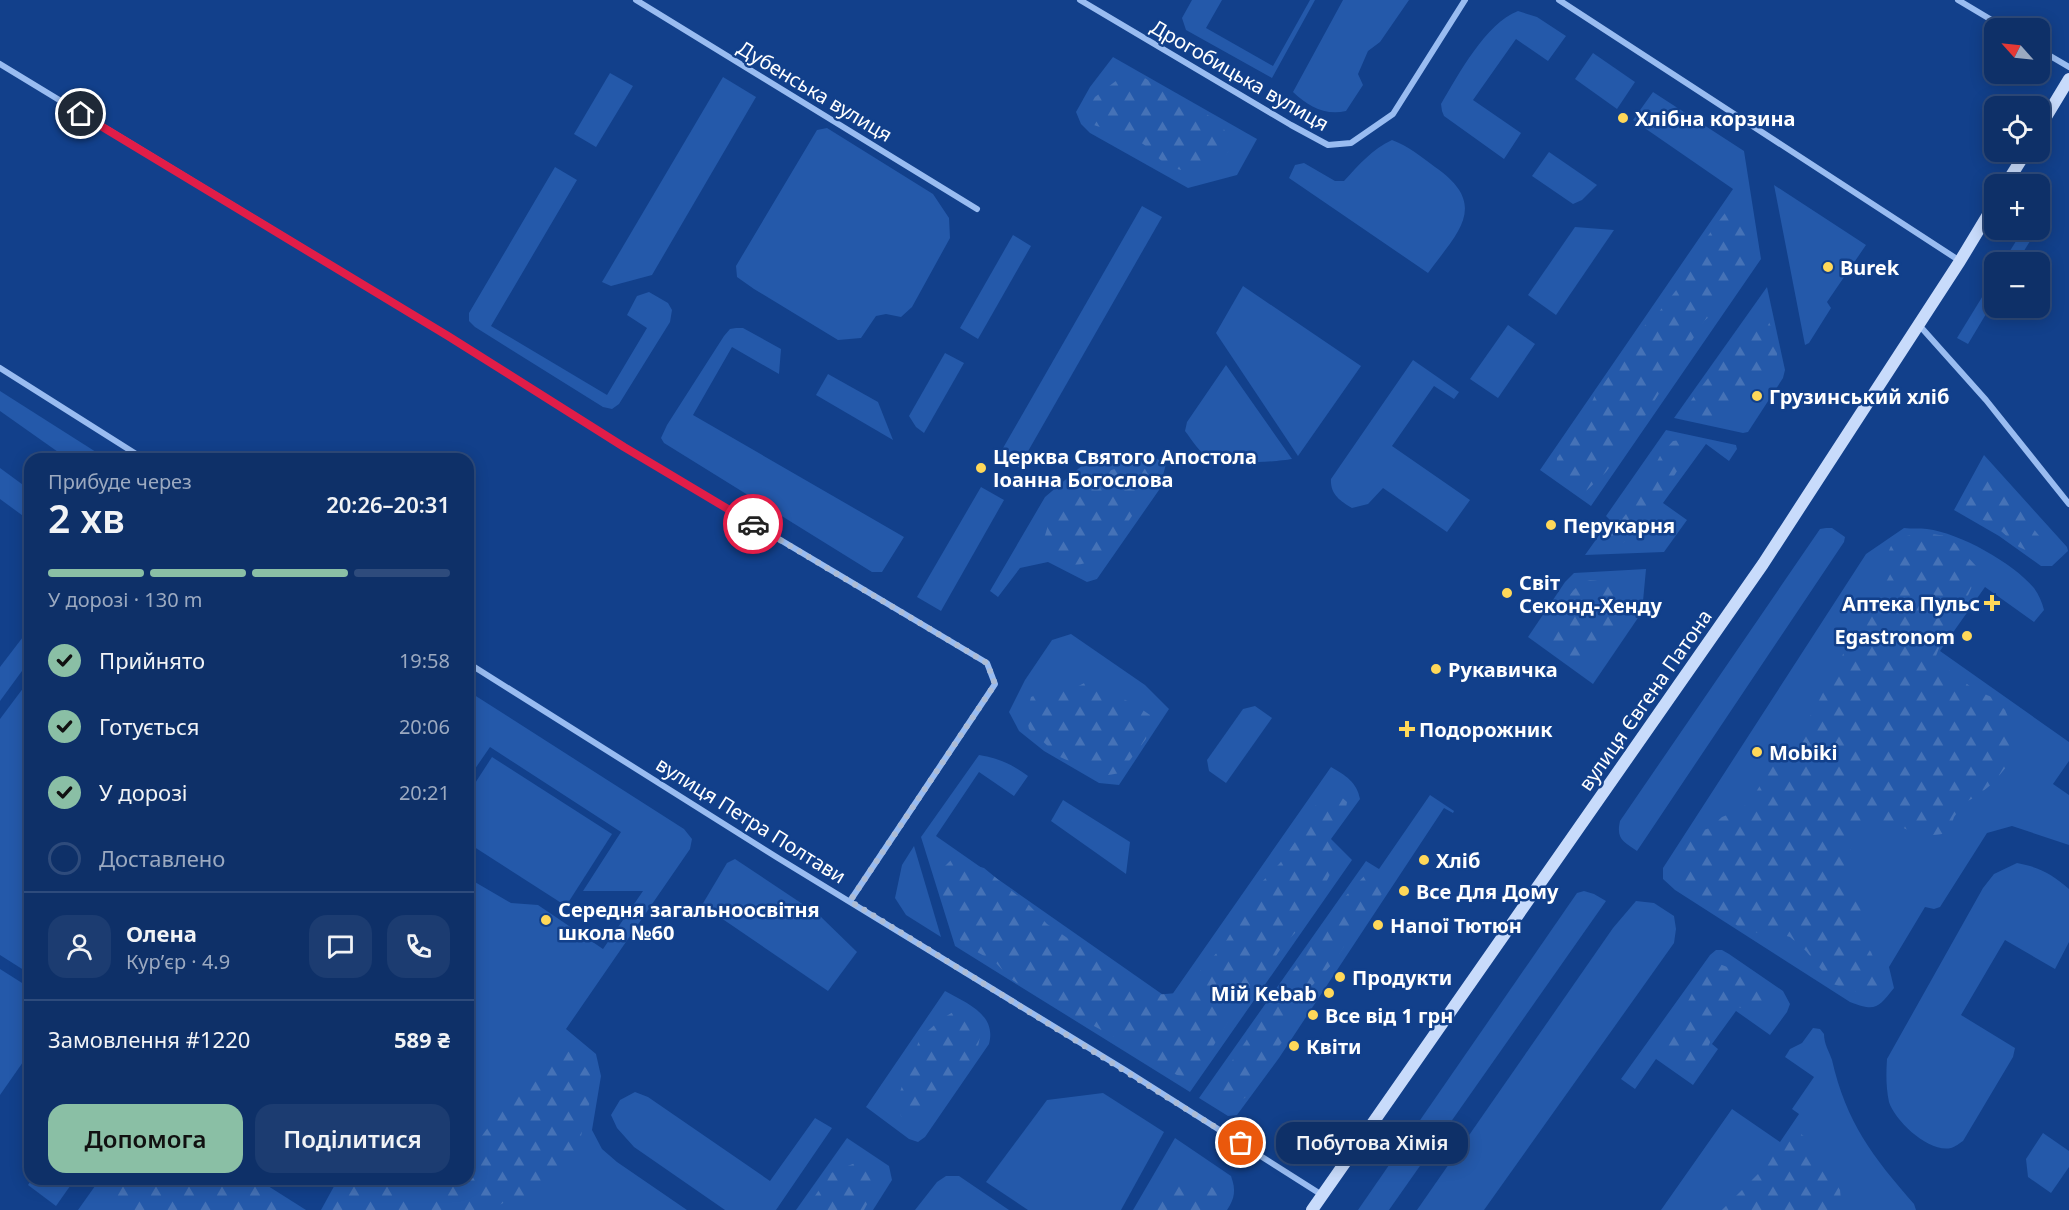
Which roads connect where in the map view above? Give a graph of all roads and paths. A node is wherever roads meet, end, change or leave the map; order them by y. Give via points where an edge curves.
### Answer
1 (636, 0) edge
2 (1080, 0) edge
3 (1465, 0) edge
4 (1559, 0) edge
5 (1958, 0) edge
6 (1988, 18) edge
7 (2050, 56) edge
8 (0, 64) edge
9 (2069, 67) edge
10 (2069, 79) edge
11 (2050, 110) edge
12 (977, 209) dead end
13 (1984, 221) edge
14 (1960, 261) junction
15 (1918, 325) junction
16 (0, 369) edge
17 (134, 453) edge
18 (2069, 504) edge
19 (474, 667) edge
20 (850, 901) junction
21 (1322, 1195) junction
22 (1312, 1210) edge

1 - 12 street, Дубенська вулиця
2 - 3 street, Дрогобицька вулиця via 1328,145 1351,143 1393,114
4 - 14 street
5 - 6 street
7 - 9 street
8 - 20 street via 624,447 987,663 995,684
10 - 11 main road
13 - 14 main road, вулиця Євгена Патона
14 - 15 main road, вулиця Євгена Патона
15 - 18 street via 1986,400
15 - 21 main road, вулиця Євгена Патона via 1763,564
16 - 17 street
19 - 20 street, вулиця Петра Полтави
20 - 21 street, вулиця Петра Полтави
21 - 22 main road, вулиця Євгена Патона

